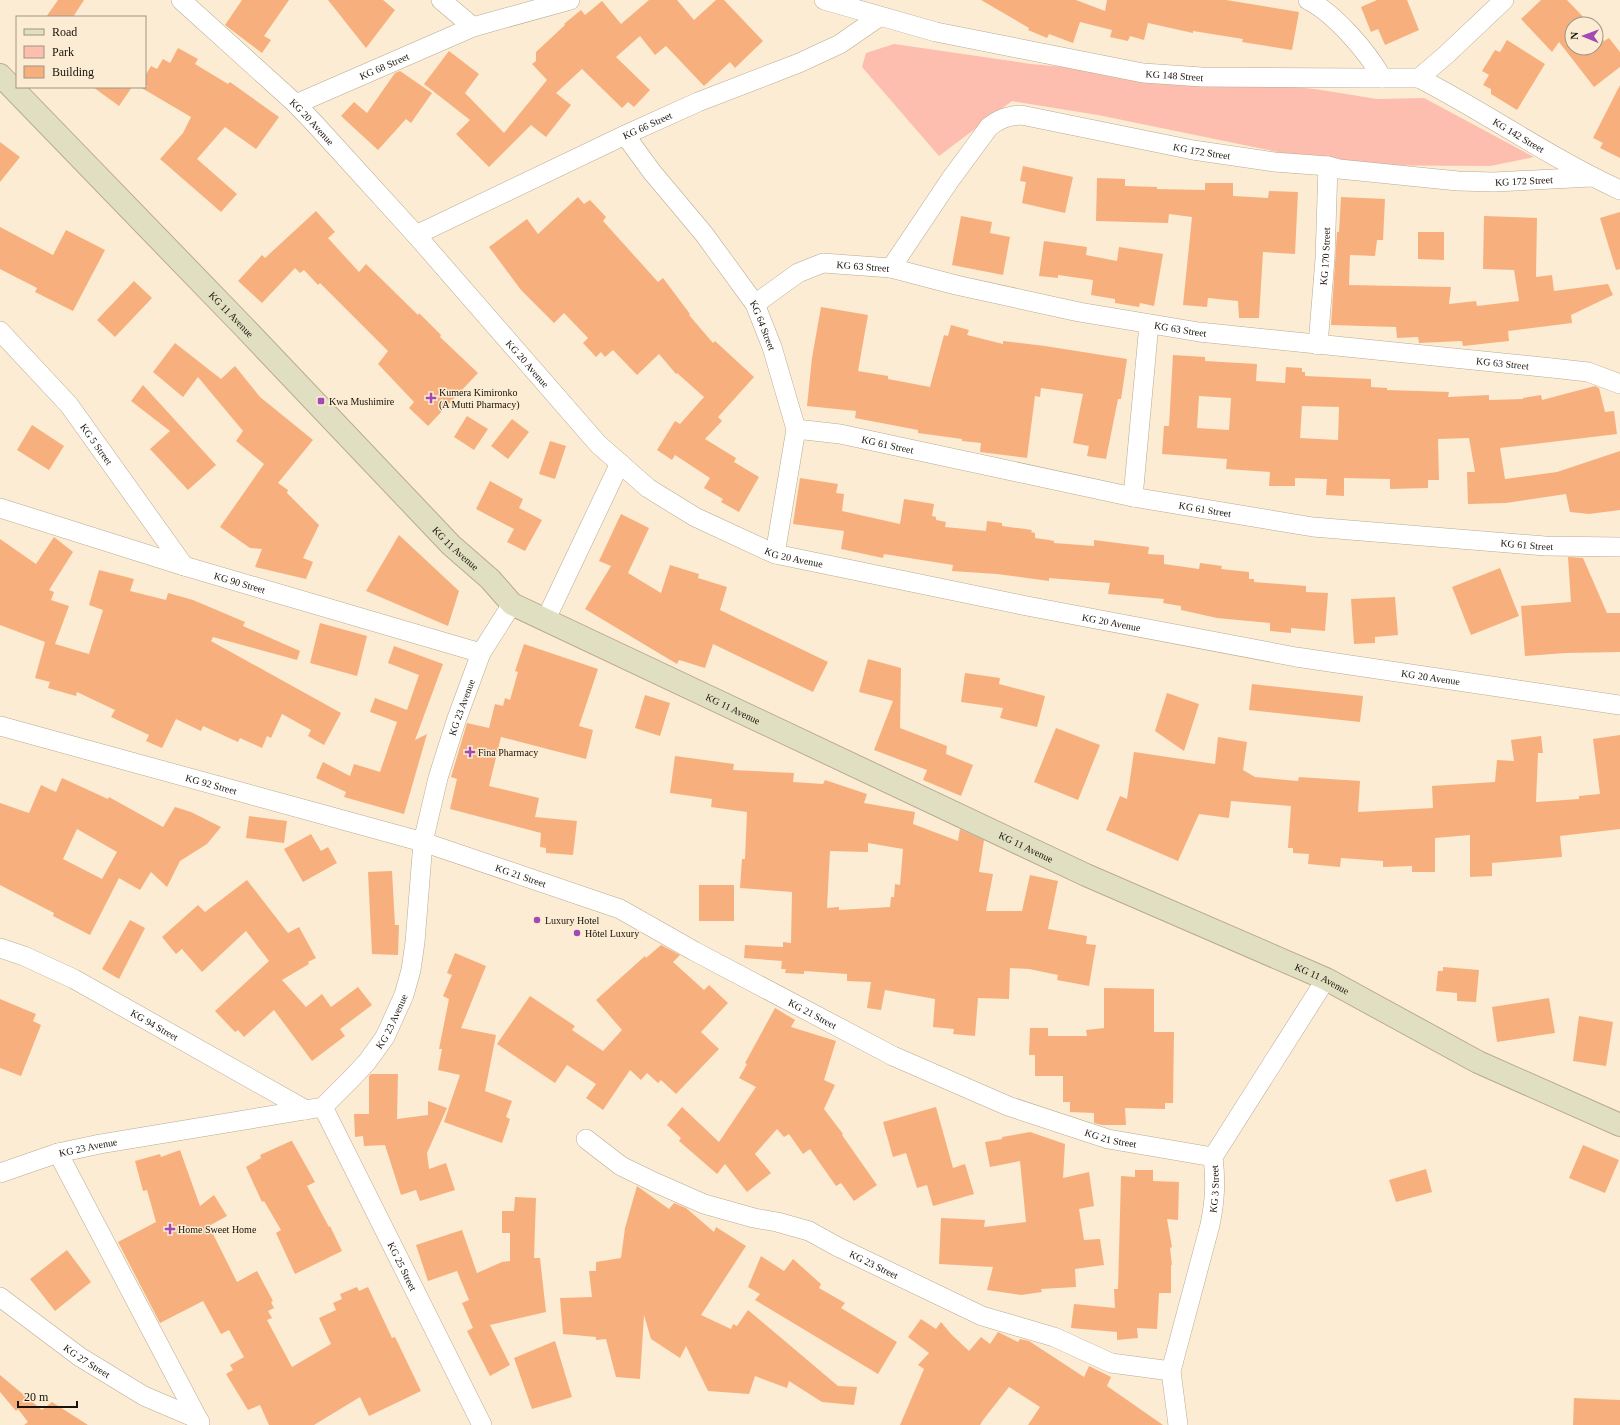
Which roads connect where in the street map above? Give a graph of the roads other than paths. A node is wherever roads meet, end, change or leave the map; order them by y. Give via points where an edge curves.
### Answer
1 (181, 0) edge
2 (441, 0) edge
3 (570, 0) edge
4 (824, 0) edge
5 (1308, 0) edge
6 (1504, 0) edge
7 (879, 17) junction
8 (473, 27) junction
9 (0, 75) edge
10 (1382, 78) junction
11 (1419, 78) junction
12 (296, 104) junction
13 (625, 135) junction
14 (1328, 166) junction
15 (1592, 177) junction
16 (1620, 190) edge
17 (416, 235) junction
18 (891, 268) junction
19 (755, 304) junction
20 (1149, 324) junction
21 (0, 331) edge
22 (1318, 345) junction
23 (1620, 384) edge
24 (796, 429) junction
25 (620, 463) junction
26 (1133, 498) junction
27 (0, 508) edge
28 (1620, 547) edge
29 (775, 554) junction
30 (184, 566) junction
31 (512, 604) junction
32 (546, 619) junction
33 (481, 653) junction
34 (1620, 705) edge
35 (0, 726) edge
36 (423, 842) junction
37 (0, 948) edge
38 (1326, 979) junction
39 (314, 1108) junction
40 (1620, 1124) edge
41 (586, 1139) dead end
42 (58, 1153) junction
43 (1213, 1157) junction
44 (0, 1173) edge
45 (0, 1297) edge
46 (1171, 1371) junction
47 (200, 1422) edge
48 (482, 1425) edge
49 (1178, 1425) edge

1 - 12 street, KG 20 Avenue
2 - 8 street
3 - 8 street, KG 68 Street
4 - 7 street, KG 148 Street
5 - 10 street via 1329,15 1358,43
6 - 11 street
7 - 10 street, KG 148 Street via 936,32 1143,73 1202,77
7 - 13 street, KG 66 Street via 840,44
8 - 12 street, KG 68 Street
9 - 31 main road, KG 11 Avenue via 451,545
10 - 11 street, KG 148 Street
11 - 15 street, KG 142 Street
12 - 17 street, KG 20 Avenue
13 - 17 street, KG 66 Street
13 - 19 street, KG 64 Street via 704,234
14 - 15 street, KG 172 Street via 1458,181 1494,182
14 - 18 street, KG 172 Street via 1274,162 1193,150 1020,115 1008,116 989,127
14 - 22 street, KG 170 Street via 1325,259
15 - 16 street, KG 142 Street
17 - 25 street, KG 20 Avenue via 598,444
18 - 19 street, KG 63 Street via 823,263 798,273
18 - 20 street, KG 63 Street via 1079,312
19 - 24 street, KG 64 Street via 772,347
20 - 22 street, KG 63 Street
20 - 26 street
21 - 30 street, KG 5 Street via 69,405
22 - 23 street, KG 63 Street via 1588,372
24 - 26 street, KG 61 Street via 840,434
24 - 29 street, KG 64 Street
25 - 29 street, KG 20 Avenue via 648,488 695,517
25 - 32 street
26 - 28 street, KG 61 Street via 1313,527 1545,546
27 - 30 street, KG 90 Street
29 - 34 street, KG 20 Avenue via 1296,658
30 - 33 street, KG 90 Street
31 - 32 main road, KG 11 Avenue
31 - 33 street, KG 23 Avenue
32 - 38 main road, KG 11 Avenue via 1086,875
33 - 36 street, KG 23 Avenue via 438,778
35 - 36 street, KG 92 Street
36 - 39 street, KG 23 Avenue via 416,942 404,995 385,1037 367,1062 352,1078
36 - 43 street, KG 21 Street via 620,909 893,1056 1008,1106 1108,1139
37 - 39 street, KG 94 Street via 74,979
38 - 40 main road, KG 11 Avenue via 1478,1062
38 - 43 street, KG 3 Street
39 - 42 street, KG 23 Avenue
39 - 48 street, KG 25 Street
41 - 46 street, KG 23 Street via 621,1166 654,1182 704,1204 809,1231 982,1316 1054,1337 1111,1363
42 - 44 street, KG 23 Avenue
42 - 47 street
43 - 46 street, KG 3 Street via 1216,1181 1210,1225
45 - 47 street, KG 27 Street via 80,1357 144,1396
46 - 49 street, KG 3 Street

